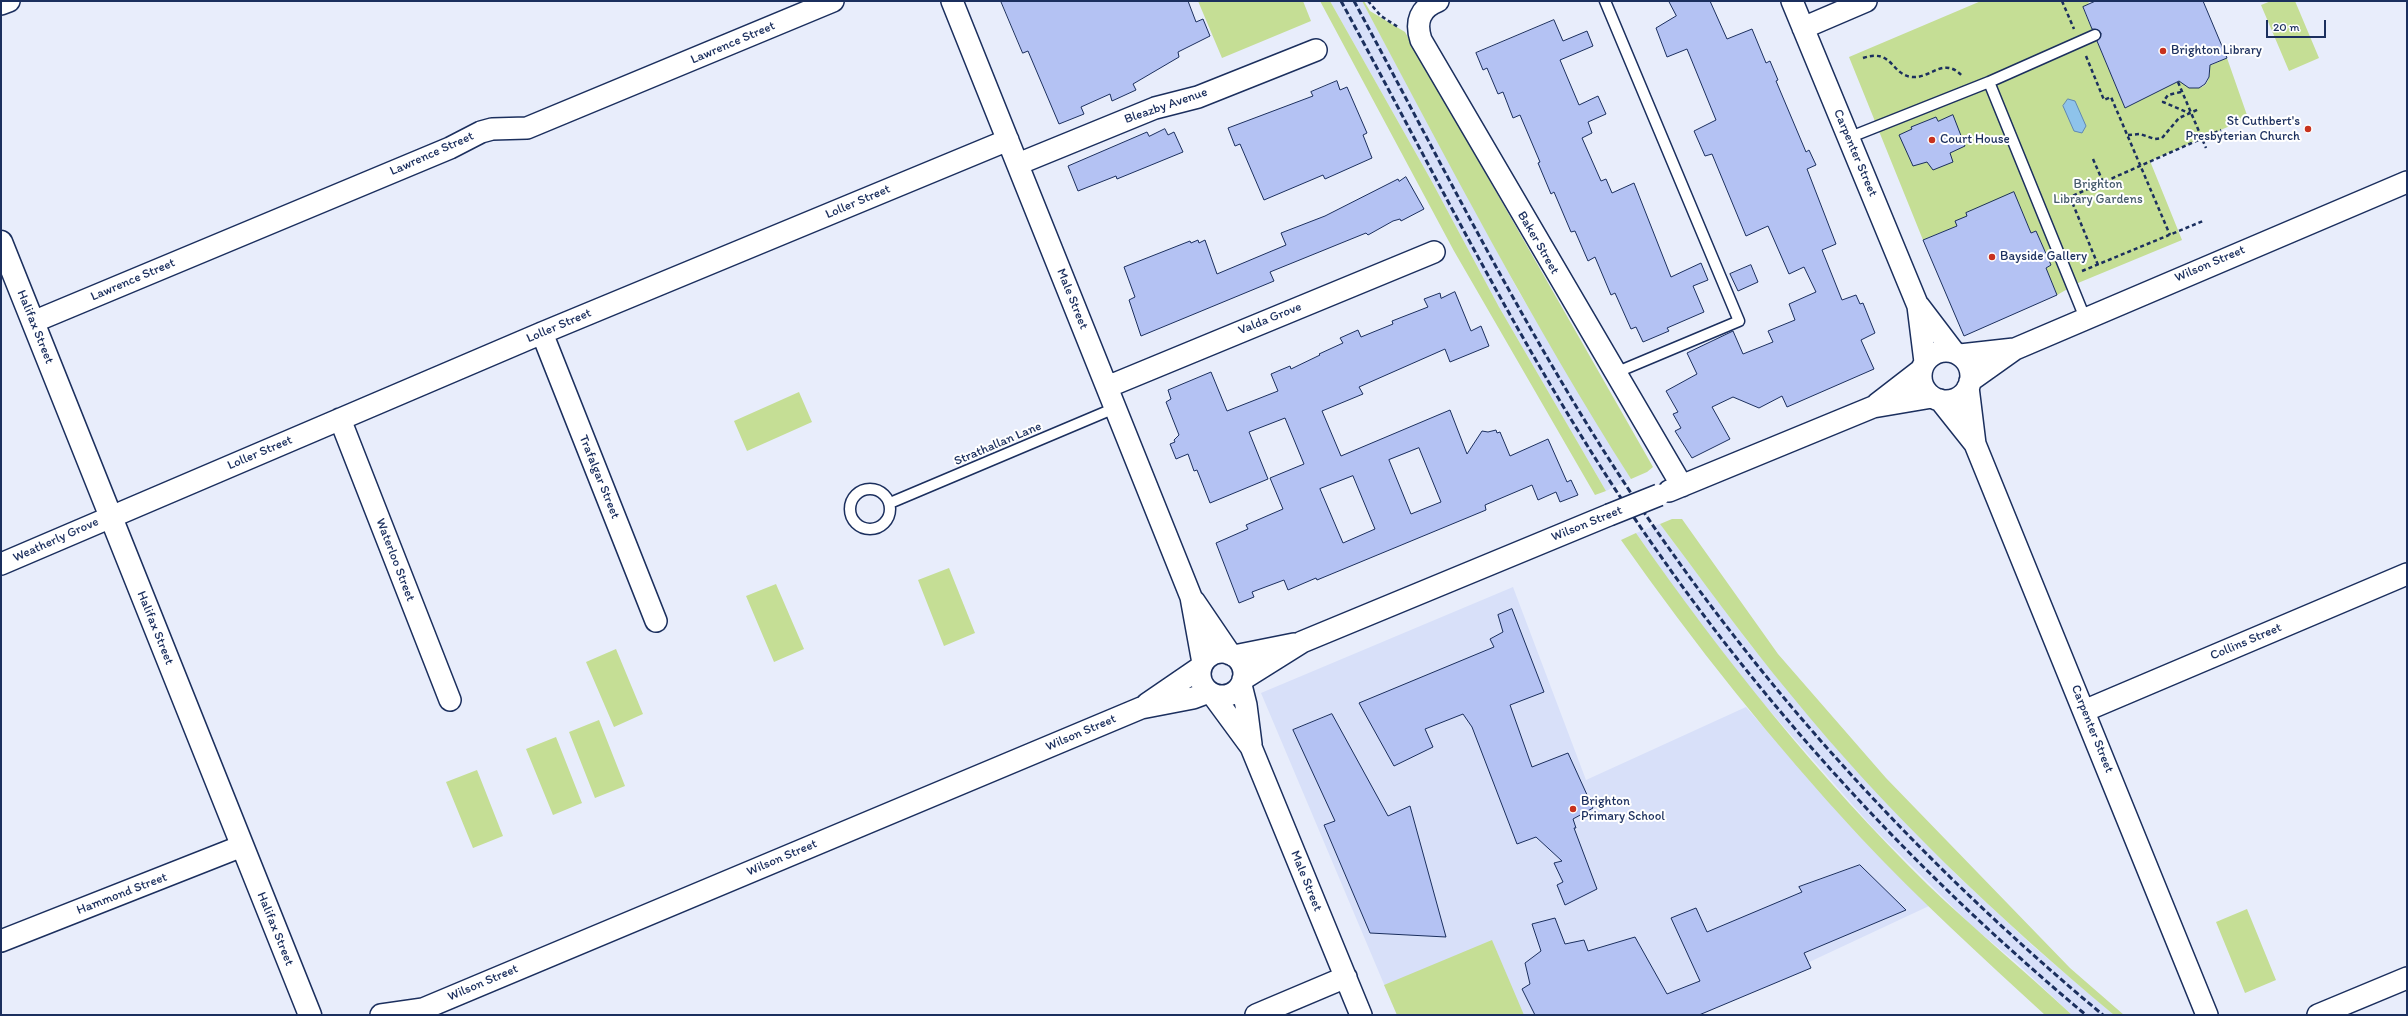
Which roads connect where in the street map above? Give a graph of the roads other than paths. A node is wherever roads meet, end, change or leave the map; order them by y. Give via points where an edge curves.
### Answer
1 (9, 1) edge
2 (833, 1) edge
3 (952, 1) edge
4 (1438, 1) edge
5 (1605, 1) edge
6 (1792, 1) edge
7 (1866, 1) edge
8 (1, 4) edge
9 (1803, 28) junction
10 (2095, 35) dead end
11 (1316, 50) dead end
12 (1989, 82) junction
13 (1848, 138) junction
14 (1008, 140) junction
15 (1018, 164) junction
16 (2407, 182) edge
17 (1, 242) edge
18 (1434, 252) dead end
19 (1918, 306) junction
20 (2085, 318) junction
21 (33, 322) junction
22 (542, 333) junction
23 (2015, 348) junction
24 (1957, 354) junction
25 (1923, 366) junction
26 (1615, 373) junction
27 (1969, 384) junction
28 (1107, 387) junction
29 (1936, 399) junction
30 (1873, 407) junction
31 (1115, 408) junction
32 (340, 419) junction
33 (1976, 444) junction
34 (1682, 486) junction
35 (890, 503) junction
36 (110, 516) junction
37 (1, 564) edge
38 (2407, 574) edge
39 (1191, 597) junction
40 (656, 621) dead end
41 (1302, 642) junction
42 (1232, 655) junction
43 (1202, 665) junction
44 (1242, 682) junction
45 (1210, 693) junction
46 (450, 700) dead end
47 (1141, 708) junction
48 (2084, 711) junction
49 (1251, 747) junction
50 (242, 846) junction
51 (1, 941) edge
52 (1346, 977) junction
53 (2407, 978) edge
54 (418, 1012) edge
55 (310, 1015) edge
56 (381, 1015) edge
57 (1256, 1015) edge
58 (1362, 1015) edge
59 (2208, 1015) edge
60 (2318, 1015) edge

1 - 8 street
2 - 21 street, Lawrence Street via 527,128 492,129 481,132 450,148
3 - 14 street, Male Street
4 - 26 street, Baker Street via 1424,10 1418,22 1418,31 1428,54
5 - 26 lane via 1739,321
6 - 9 street, Carpenter Street
7 - 9 street
9 - 13 street, Carpenter Street
10 - 12 lane
11 - 15 street, Bleazby Avenue via 1198,97 1154,108
12 - 13 lane
12 - 20 lane
13 - 19 street, Carpenter Street
14 - 15 street, Male Street
14 - 22 street, Loller Street
15 - 28 street, Male Street
16 - 20 street, Wilson Street
17 - 21 street, Halifax Street
18 - 28 street, Valda Grove
19 - 24 street, Carpenter Street
19 - 25 street, Carpenter Street
20 - 23 street, Wilson Street
21 - 36 street, Halifax Street
22 - 32 street, Loller Street
22 - 40 street, Trafalgar Street
23 - 24 street, Wilson Street
23 - 27 street, Wilson Street
24 - 25 street via 1938,352
24 - 27 street via 1969,367
25 - 29 street via 1922,385
25 - 30 street, Wilson Street
26 - 34 street, Baker Street
27 - 29 street via 1956,399
27 - 33 street, Carpenter Street
28 - 31 street, Male Street
29 - 30 street, Wilson Street
29 - 33 street, Carpenter Street
30 - 34 street, Wilson Street
31 - 35 lane, Strathallan Lane
31 - 39 street, Male Street
32 - 36 street, Loller Street
32 - 46 street, Waterloo Street
33 - 48 street, Carpenter Street
34 - 41 street, Wilson Street, bridge
35 - 35 lane via 882,493 864,490 853,498 851,516 860,527 873,530 886,523 891,510
36 - 37 street, Weatherly Grove
36 - 50 street, Halifax Street
38 - 48 street, Collins Street
39 - 42 street, Male Street
39 - 43 street, Male Street
41 - 42 street, Wilson Street
41 - 44 street, Wilson Street
42 - 43 street via 1215,654
42 - 44 street via 1242,666
43 - 45 street via 1201,681
43 - 47 street, Wilson Street
44 - 45 street via 1231,694 1225,696
44 - 49 street, Male Street
45 - 47 street, Wilson Street
45 - 49 street, Male Street
47 - 54 street, Wilson Street
48 - 59 street, Carpenter Street
49 - 52 street, Male Street
50 - 51 street, Hammond Street
50 - 55 street, Halifax Street
52 - 57 street
52 - 58 street, Male Street
53 - 60 street
54 - 56 street, Wilson Street

